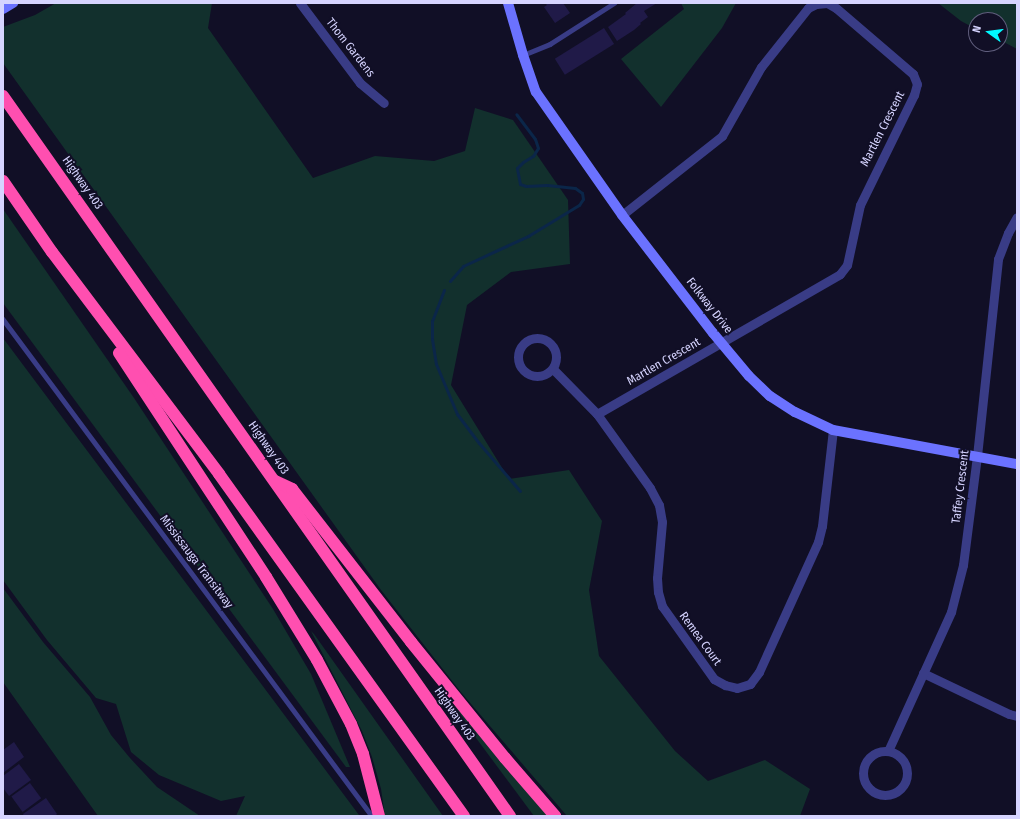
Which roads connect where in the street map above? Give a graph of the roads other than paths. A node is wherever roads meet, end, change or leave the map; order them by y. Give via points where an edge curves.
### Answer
1 (13, 3) edge
2 (300, 3) edge
3 (508, 3) edge
4 (614, 3) edge
5 (3, 9) edge
6 (523, 55) junction
7 (3, 96) edge
8 (384, 103) dead end
9 (3, 181) edge
10 (622, 215) junction
11 (1017, 217) edge
12 (52, 252) junction
13 (3, 319) edge
14 (721, 343) junction
15 (553, 369) junction
16 (597, 414) junction
17 (833, 430) junction
18 (977, 456) junction
19 (1017, 464) edge
20 (274, 480) junction
21 (923, 673) junction
22 (1017, 716) edge
23 (888, 751) junction
24 (372, 816) edge
25 (379, 816) edge
26 (464, 816) edge
27 (510, 816) edge
28 (555, 816) edge

1 - 5 street
2 - 8 street, Thom Gardens via 360,83
3 - 6 street, Folkway Drive
4 - 6 lane via 550,44
6 - 10 street, Folkway Drive via 536,92
7 - 20 highway, Highway 403
9 - 12 highway
10 - 14 street, Folkway Drive
10 - 14 street, Martlen Crescent via 722,136 761,67 808,8 816,4 826,3 836,8 913,74 917,84 914,95 860,205 847,265 840,274
11 - 18 street, Taffey Crescent via 998,259
12 - 25 highway via 240,536 317,660 351,724 363,754
12 - 26 highway via 224,480
13 - 24 lane, Mississauga Transitway
14 - 16 street, Martlen Crescent
14 - 17 street, Folkway Drive via 770,396 795,412
15 - 15 street via 557,354 549,342 535,338 522,346 518,360 526,372 540,376
15 - 16 street, Remea Court
16 - 17 street, Remea Court via 650,488 659,505 662,522 657,578 662,606 714,679 737,688 750,684 759,672 818,542
17 - 18 street, Folkway Drive
18 - 19 street, Folkway Drive
18 - 21 street, Taffey Crescent via 963,565 951,612
20 - 27 highway, Highway 403
20 - 28 highway via 292,489 504,758
21 - 22 street
21 - 23 street, Taffey Crescent
23 - 23 street via 874,754 863,772 867,785 879,794 893,793 904,784 906,778 905,764 901,758

